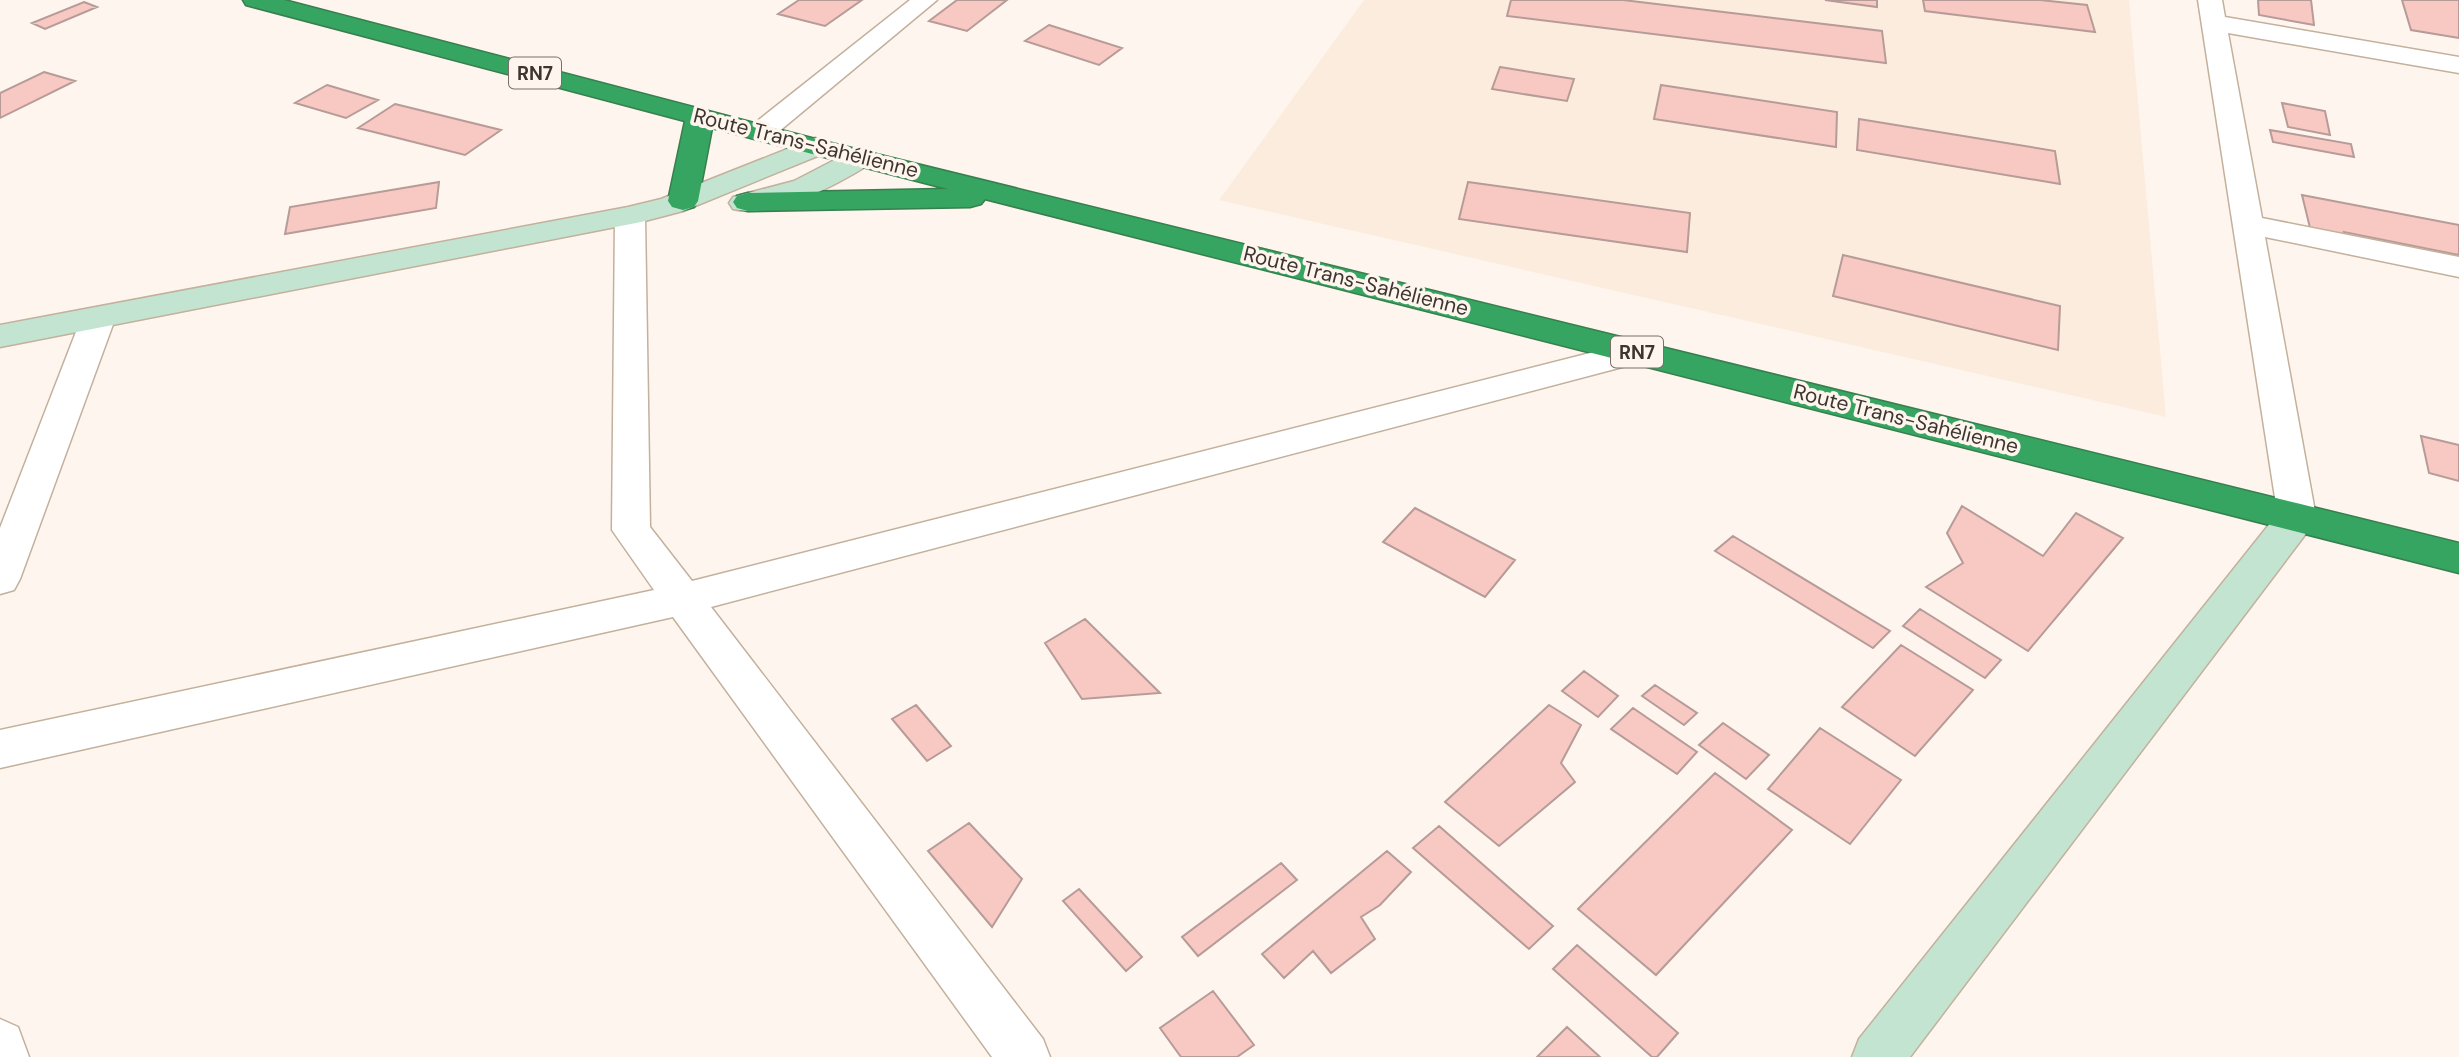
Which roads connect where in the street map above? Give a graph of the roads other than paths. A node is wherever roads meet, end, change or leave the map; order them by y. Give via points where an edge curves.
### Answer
1 (925, 0) edge
2 (261, 1) edge
3 (2212, 12) edge
4 (2459, 65) edge
5 (700, 116) junction
6 (761, 132) junction
7 (815, 147) junction
8 (860, 158) junction
9 (1021, 197) junction
10 (748, 202) junction
11 (678, 203) junction
12 (630, 216) junction
13 (2248, 225) junction
14 (2459, 267) edge
15 (98, 319) junction
16 (0, 336) edge
17 (1637, 352) junction
18 (2297, 517) junction
19 (2459, 558) edge
20 (0, 579) edge
21 (683, 599) junction
22 (0, 750) edge
23 (0, 1045) edge
24 (3, 1057) edge
25 (1024, 1057) edge
26 (1878, 1057) edge

1 - 6 street
2 - 5 highway, Route Trans-Sahélienne / RN7
3 - 4 street
3 - 13 street
5 - 6 highway, Route Trans-Sahélienne / RN7
5 - 11 highway
6 - 7 highway, Route Trans-Sahélienne / RN7
7 - 8 highway, Route Trans-Sahélienne / RN7
7 - 11 street
8 - 9 highway, Route Trans-Sahélienne / RN7
8 - 10 street via 811,186
9 - 10 highway
9 - 17 highway, Route Trans-Sahélienne / RN7
10 - 11 street
11 - 12 street
12 - 15 street
12 - 21 street via 631,530
13 - 14 street
13 - 18 street
15 - 16 street
15 - 20 street
17 - 18 highway, Route Trans-Sahélienne / RN7
17 - 21 street
18 - 19 highway, Route Trans-Sahélienne / RN7
18 - 26 street
21 - 22 street
21 - 25 street
23 - 24 street

